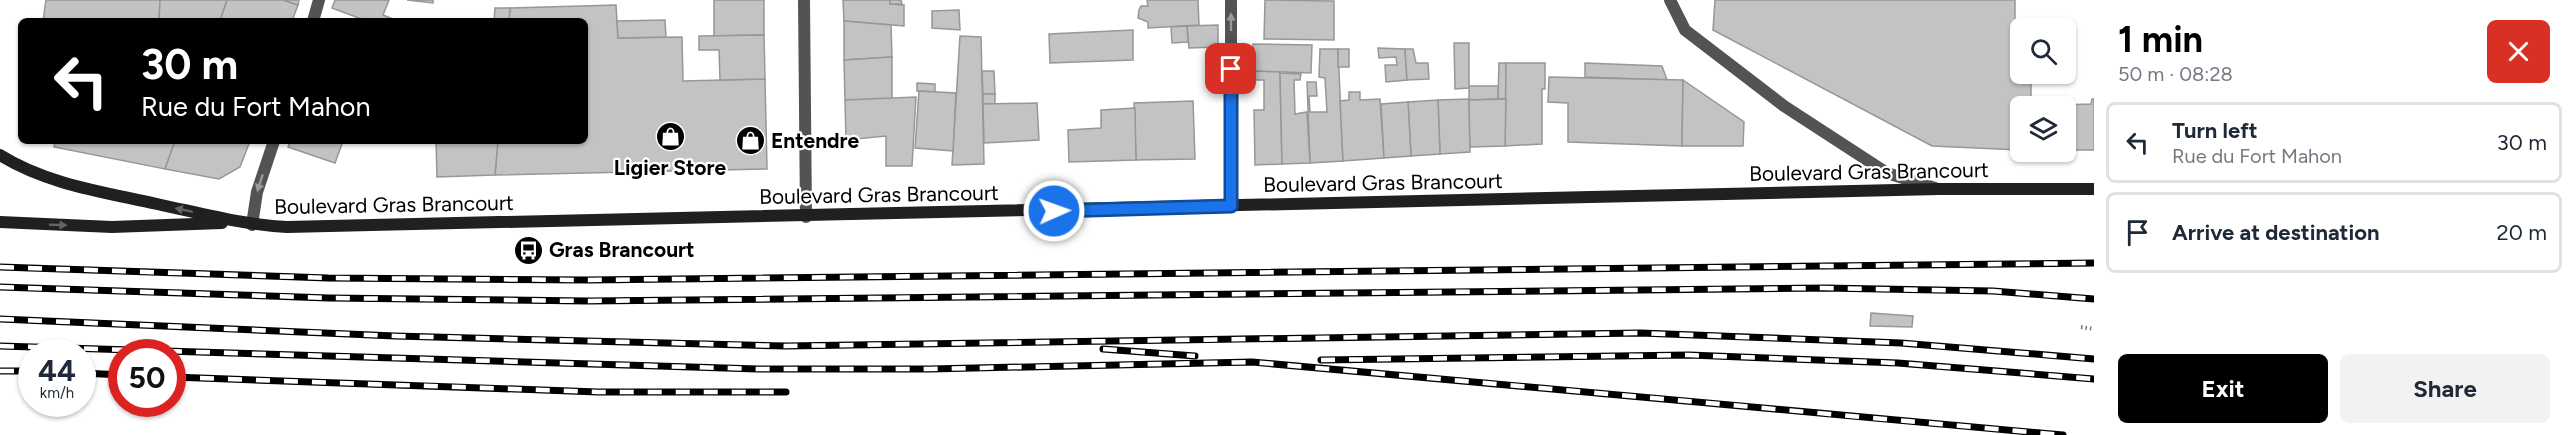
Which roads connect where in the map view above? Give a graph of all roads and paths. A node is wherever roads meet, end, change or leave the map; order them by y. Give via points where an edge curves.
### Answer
1 (319, 0) edge
2 (804, 0) edge
3 (1231, 0) edge
4 (1670, 0) edge
5 (314, 18) edge
6 (273, 144) edge
7 (0, 155) edge
8 (1939, 189) junction
9 (2094, 189) edge
10 (1231, 206) junction
11 (806, 217) junction
12 (0, 222) edge
13 (247, 224) junction
14 (2081, 327) dead end
15 (2094, 329) edge

1 - 5 street
2 - 11 street
10 -> 3 street
4 - 8 street via 1684,30 1784,106 1887,173
6 -> 13 street
13 -> 7 main road via 82,187 17,166
8 - 9 main road, Boulevard Gras Brancourt
8 - 10 main road, Boulevard Gras Brancourt
10 - 11 main road, Boulevard Gras Brancourt
11 - 13 main road, Boulevard Gras Brancourt
12 -> 13 main road via 111,227
14 - 15 path

